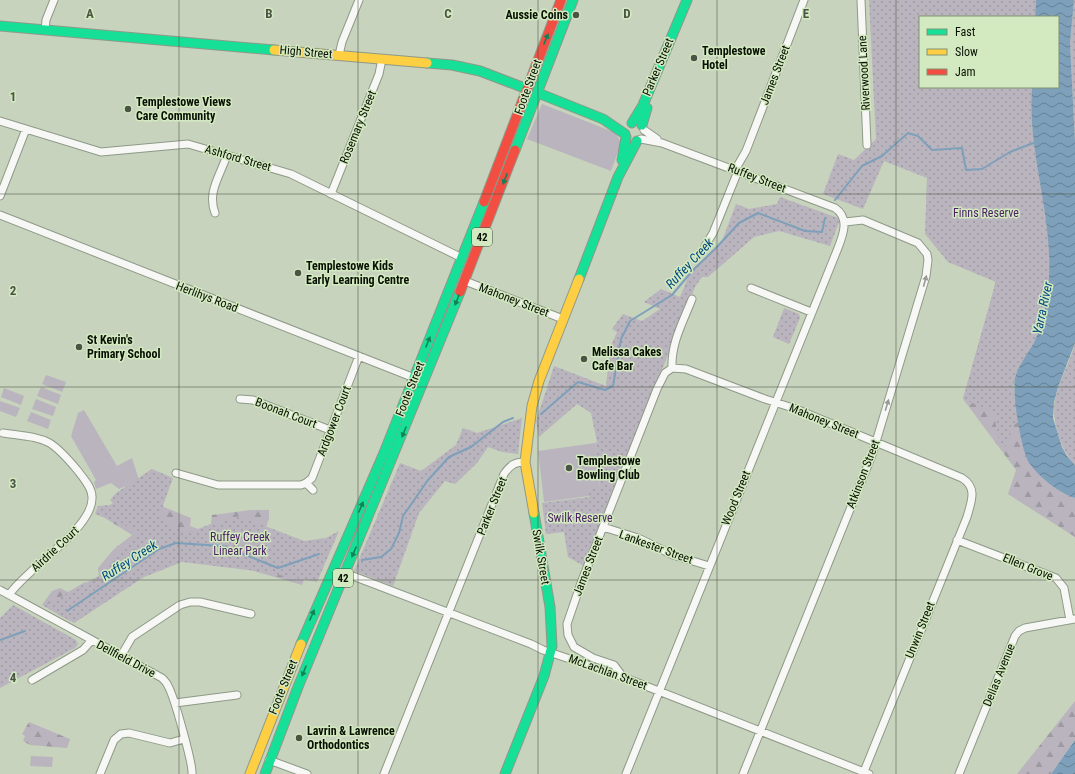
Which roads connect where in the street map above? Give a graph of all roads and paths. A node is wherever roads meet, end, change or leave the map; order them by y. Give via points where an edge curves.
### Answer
1 (54, 0) edge
2 (359, 0) edge
3 (562, 0) edge
4 (573, 0) edge
5 (687, 0) edge
6 (804, 0) edge
7 (860, 0) edge
8 (683, 11) junction
9 (0, 26) edge
10 (44, 30) junction
11 (339, 55) junction
12 (382, 59) junction
13 (527, 89) junction
14 (538, 93) junction
15 (603, 119) junction
16 (0, 121) edge
17 (631, 123) junction
18 (26, 129) junction
19 (641, 134) junction
20 (626, 135) junction
21 (867, 145) dead end
22 (227, 155) junction
23 (738, 171) junction
24 (618, 178) junction
25 (331, 194) junction
26 (0, 196) edge
27 (215, 214) dead end
28 (0, 215) edge
29 (845, 222) junction
30 (705, 246) dead end
31 (462, 258) junction
32 (465, 281) junction
33 (751, 288) dead end
34 (692, 299) dead end
35 (811, 312) junction
36 (563, 319) junction
37 (359, 356) junction
38 (672, 368) junction
39 (414, 378) junction
40 (424, 382) junction
41 (240, 399) dead end
42 (776, 402) junction
43 (330, 430) junction
44 (3, 433) dead end
45 (876, 443) junction
46 (525, 462) junction
47 (176, 473) dead end
48 (306, 483) junction
49 (971, 486) joint
50 (313, 490) dead end
51 (603, 527) junction
52 (957, 540) junction
53 (709, 566) junction
54 (334, 568) junction
55 (345, 573) junction
56 (0, 590) edge
57 (9, 595) junction
58 (450, 612) junction
59 (251, 614) dead end
60 (1072, 620) edge
61 (91, 641) junction
62 (551, 652) junction
63 (121, 656) junction
64 (623, 677) junction
65 (32, 680) dead end
66 (660, 691) junction
67 (236, 695) dead end
68 (175, 704) junction
69 (760, 731) junction
70 (184, 739) junction
71 (256, 756) junction
72 (270, 760) junction
73 (865, 773) edge
74 (100, 774) edge
75 (192, 774) edge
76 (250, 774) edge
77 (265, 774) edge
78 (307, 774) edge
79 (384, 774) edge
80 (505, 774) edge
81 (626, 774) edge
82 (743, 774) edge
83 (959, 774) edge

1 - 10 street
2 - 11 street
13 -> 3 main road, Foote Street / 42
4 - 14 main road, Foote Street / 42
5 - 8 main road, Parker Street
6 - 23 street, James Street
7 - 21 street, Riverwood Lane
8 - 17 main road, Parker Street via 643,105
8 - 19 main road, Parker Street
9 - 10 main road, High Street
10 - 11 main road, High Street
11 - 12 main road, High Street
12 - 13 main road, High Street via 467,68
12 - 25 street, Rosemary Street via 379,74
13 - 14 main road, High Street
13 - 31 main road, Foote Street / 42
14 - 15 main road, High Street
14 -> 32 main road, Foote Street / 42
15 - 17 main road, High Street
15 - 20 main road, High Street
16 - 18 street, Ashford Street
17 - 19 main road, High Street via 637,122
17 - 20 main road, Parker Street via 625,129
18 - 22 street, Ashford Street via 101,152 188,144
18 - 26 street
19 - 20 main road, High Street via 631,141
19 - 23 street, Ruffey Street
19 - 24 main road, Parker Street
20 - 24 main road, Parker Street via 626,148
22 - 25 street, Ashford Street via 291,174
22 - 27 street via 212,194 211,201
23 - 29 street, Ruffey Street via 835,208
23 - 30 street, James Street via 713,233
24 - 36 main road, Parker Street
25 - 31 street, Ashford Street
28 - 37 street, Herlihys Road
29 - 35 street, Wood Street via 838,248
45 -> 29 street, Atkinson Street via 926,276 928,260 923,248 911,239 863,220 853,219
39 -> 31 main road, Foote Street / 42
32 - 36 street, Mahoney Street
32 -> 40 main road, Foote Street / 42
33 - 35 street
34 - 38 street via 675,340
35 - 42 street, Wood Street
36 - 46 main road, Parker Street via 532,406
37 - 39 street, Herlihys Road
37 - 43 street, Ardgower Court
38 - 42 street, Mahoney Street via 686,369
38 - 51 street, James Street via 661,378
39 - 40 street, Herlihys Road
54 -> 39 main road, Foote Street / 42
40 -> 55 main road, Foote Street / 42
41 - 43 street, Boonah Court via 253,400
42 - 45 street, Mahoney Street
42 - 53 street, Wood Street
43 - 48 street, Ardgower Court via 312,478
44 - 57 street, Airdrie Court via 38,438 54,445 85,481 92,497 91,507 82,523 18,583
45 - 49 street, Mahoney Street via 962,478
45 - 69 street, Atkinson Street
46 - 58 street, Parker Street via 516,462 508,467 504,474
46 - 62 main road, Swilk Street via 550,607 553,630
47 - 48 street via 226,485
48 - 50 street
49 - 52 street, Unwin Street via 972,502
51 - 53 street, Lankester Street via 638,538 673,555
51 - 64 street, James Street via 570,614 567,632 574,647 593,658 616,666
52 - 60 street, Ellen Grove via 1056,578 1064,588
52 - 73 street, Unwin Street
53 - 66 street, Wood Street
54 - 55 main road
71 -> 54 main road, Foote Street / 42
55 - 58 street, McLachlan Street
55 -> 72 main road, Foote Street / 42
56 - 57 street, Dellfield Drive
57 - 61 street, Dellfield Drive
58 - 62 street, McLachlan Street
58 - 79 street, Parker Street
59 - 63 street via 200,602 180,605 132,637
60 - 83 street, Dellas Avenue via 1018,631
61 - 63 street, Dellfield Drive
61 - 65 street via 83,650
62 - 64 street, McLachlan Street
62 - 80 main road
63 - 68 street, Dellfield Drive via 162,678 168,685
64 - 66 street, McLachlan Street
66 - 69 street, McLachlan Street
66 - 81 street, Wood Street
67 - 68 street
68 - 70 street, Dellfield Drive
69 - 73 street, McLachlan Street
69 - 82 street, Atkinson Street
70 - 74 street via 170,743 129,733 121,734 114,740
70 - 75 street, Dellfield Drive
71 - 72 main road
71 - 76 main road, Foote Street / 42
72 - 77 main road, Foote Street / 42
72 - 78 street

